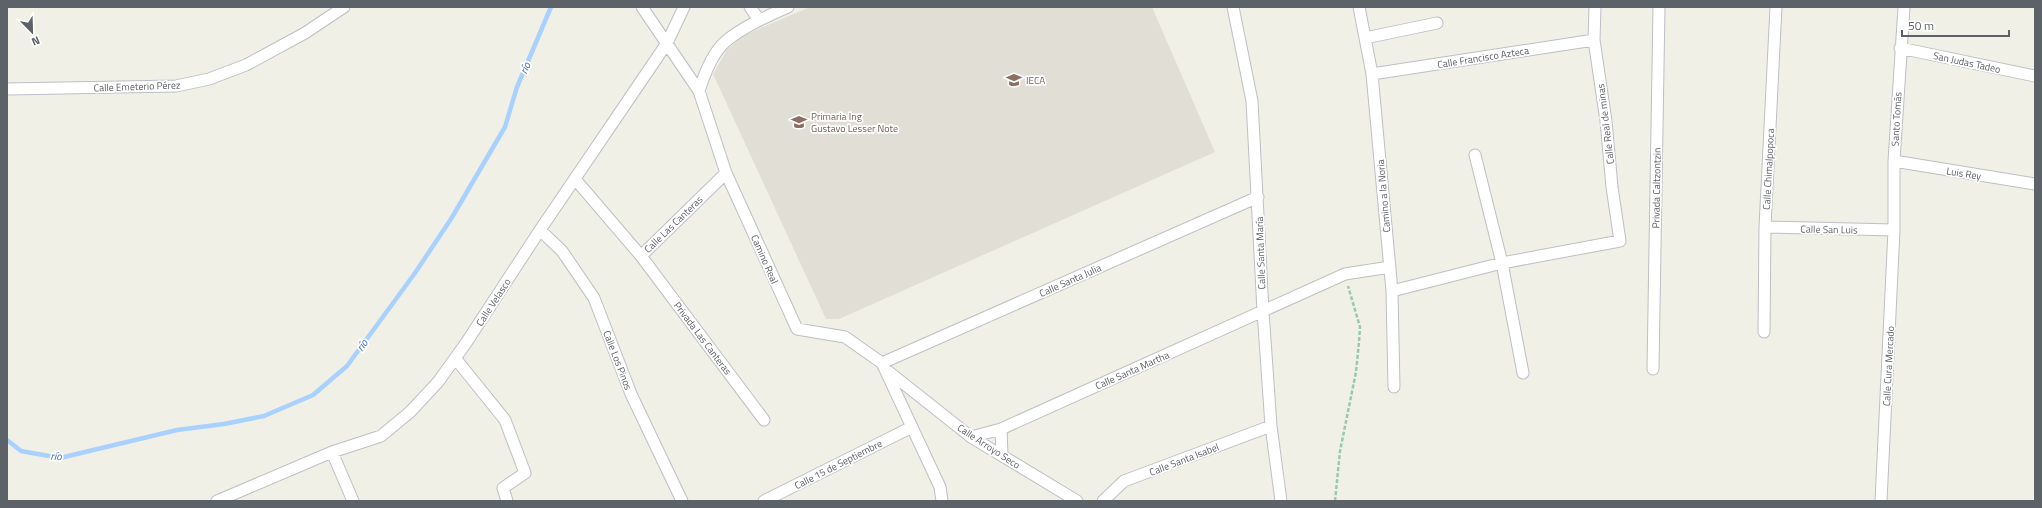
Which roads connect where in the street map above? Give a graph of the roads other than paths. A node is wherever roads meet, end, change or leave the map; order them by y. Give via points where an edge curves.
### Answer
1 (344, 7) edge
2 (642, 7) edge
3 (684, 7) edge
4 (750, 7) edge
5 (788, 7) edge
6 (1233, 7) edge
7 (1359, 7) edge
8 (1594, 7) edge
9 (1659, 7) edge
10 (1776, 7) edge
11 (1904, 7) edge
12 (760, 20) junction
13 (1437, 23) dead end
14 (1365, 38) junction
15 (1594, 40) junction
16 (667, 43) junction
17 (1900, 48) junction
18 (1372, 74) junction
19 (2035, 76) edge
20 (7, 89) edge
21 (699, 91) junction
22 (1475, 155) dead end
23 (1894, 161) junction
24 (726, 173) junction
25 (576, 179) junction
26 (2035, 184) edge
27 (1258, 197) junction
28 (1765, 227) junction
29 (540, 230) junction
30 (1894, 230) junction
31 (641, 256) junction
32 (1502, 263) junction
33 (1390, 267) junction
34 (1392, 291) junction
35 (1263, 311) junction
36 (1764, 332) dead end
37 (455, 358) junction
38 (884, 366) junction
39 (1653, 369) dead end
40 (1523, 373) dead end
41 (1394, 387) dead end
42 (764, 420) dead end
43 (1271, 426) junction
44 (912, 427) junction
45 (1001, 429) junction
46 (971, 437) junction
47 (332, 452) junction
48 (1002, 455) junction
49 (218, 501) edge
50 (353, 501) edge
51 (507, 501) edge
52 (682, 501) edge
53 (764, 501) edge
54 (942, 501) edge
55 (1077, 501) edge
56 (1103, 501) edge
57 (1280, 501) edge
58 (1881, 501) edge

1 - 20 street, Calle Emeterio Pérez via 306,33 246,65 209,79 176,86
2 - 16 street, Camino Real
3 - 16 street, Calle Velasco
4 - 12 street
5 - 12 street
6 - 27 street, Calle Santa María via 1252,101
7 - 14 street, Camino a la Noria
8 - 15 street, Calle Real de minas
9 - 39 street, Privada Caltzontzin
10 - 28 street, Calle Chimalpopoca
11 - 17 street, Santo Tomás
12 - 21 street via 726,41 705,70
13 - 14 street
14 - 18 street, Camino a la Noria
15 - 18 street, Calle Francisco Azteca
15 - 32 street, Calle Real de minas via 1620,241
16 - 21 street, Camino Real
16 - 25 street, Calle Velasco
17 - 19 street, San Judas Tadeo
17 - 23 street, Santo Tomás
18 - 33 street, Camino a la Noria
21 - 24 street, Camino Real
22 - 32 street
23 - 26 street, Luis Rey
23 - 30 street, Santo Tomás
24 - 31 street, Calle Las Canteras
24 - 38 street, Camino Real via 797,329 845,337
25 - 29 street, Calle Velasco
25 - 31 street, Calle Las Canteras
27 - 35 street, Calle Santa María
27 - 38 street, Calle Santa Julia
28 - 30 street, Calle San Luis
28 - 36 street, Calle Chimalpopoca
29 - 37 street, Calle Velasco
29 - 52 street, Calle Los Pinos via 562,252 594,298 631,394
30 - 58 street, Calle Cura Mercado
31 - 42 street, Privada Las Canteras
32 - 34 street
32 - 40 street
33 - 34 street, Camino a la Noria
33 - 35 street, Calle Santa Martha via 1345,274
34 - 41 street, Camino a la Noria
35 - 43 street, Calle Santa María
35 - 45 street, Calle Santa Martha
37 - 47 street, Calle Velasco via 438,382 410,412 381,436
37 - 51 street via 505,420 525,473 503,488
38 - 44 street
38 - 46 street, Calle Arroyo Seco
43 - 56 street, Calle Santa Isabel via 1124,481
43 - 57 street, Calle Santa María
44 - 53 street, Calle 15 de Septiembre
44 - 54 street via 940,487
45 - 46 street, Calle Santa Martha
45 - 48 street
46 - 48 street, Calle Arroyo Seco
47 - 49 street, Calle Velasco
47 - 50 street
48 - 55 street, Calle Arroyo Seco

